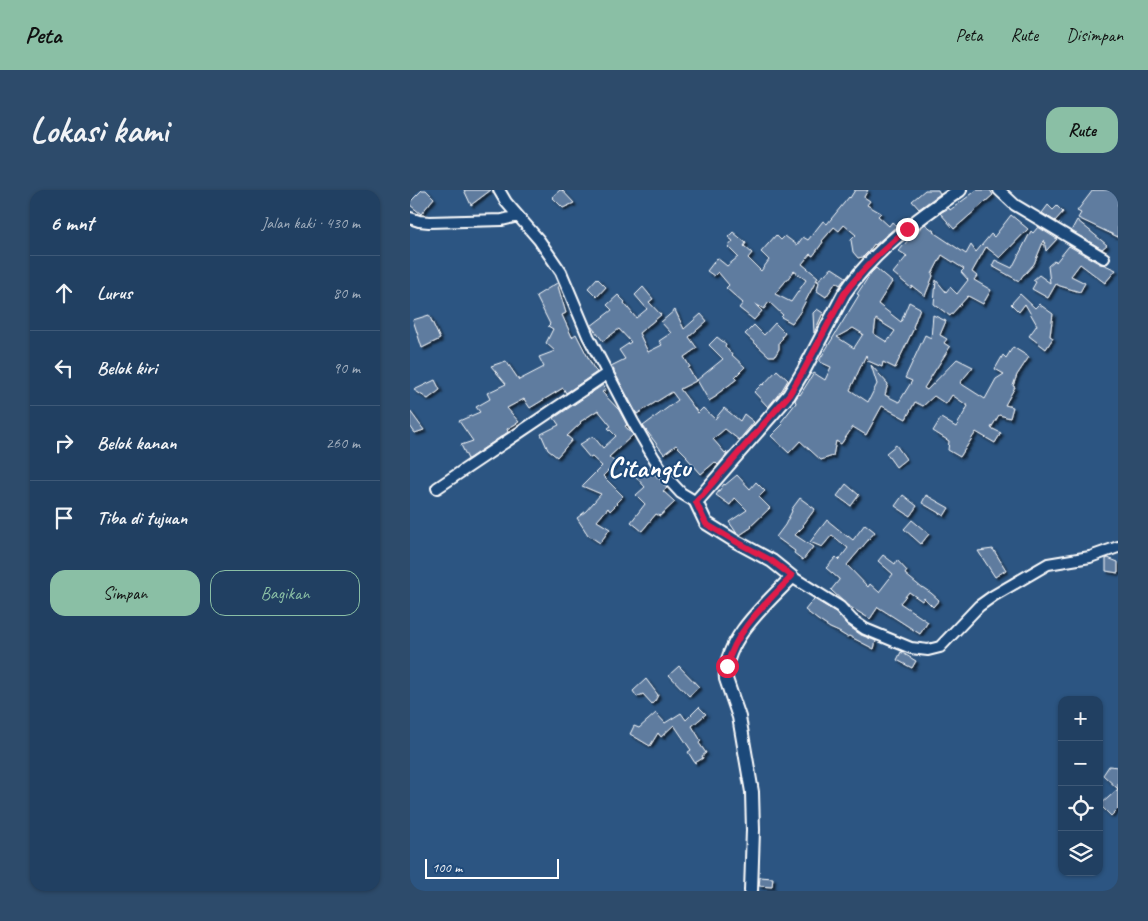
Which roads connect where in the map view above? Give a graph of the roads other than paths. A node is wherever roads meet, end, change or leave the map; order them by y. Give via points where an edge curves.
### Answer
1 (499, 190) edge
2 (960, 190) edge
3 (1000, 190) edge
4 (518, 216) junction
5 (410, 218) edge
6 (1104, 258) dead end
7 (608, 372) junction
8 (437, 488) dead end
9 (696, 502) junction
10 (1118, 547) edge
11 (792, 576) junction
12 (751, 891) edge

1 - 4 street
2 - 9 street via 907,229 861,272 844,294 789,395
3 - 6 street via 1015,206
4 - 5 street via 502,220 429,222
4 - 7 street via 561,272 588,336
7 - 8 street
7 - 9 street via 633,422 668,478 681,493
9 - 11 street via 706,524
10 - 11 street via 1090,557 1042,567 979,606 940,647 928,650 911,648 865,629 840,607
11 - 12 street via 740,635 730,653 725,674 739,717 752,792

